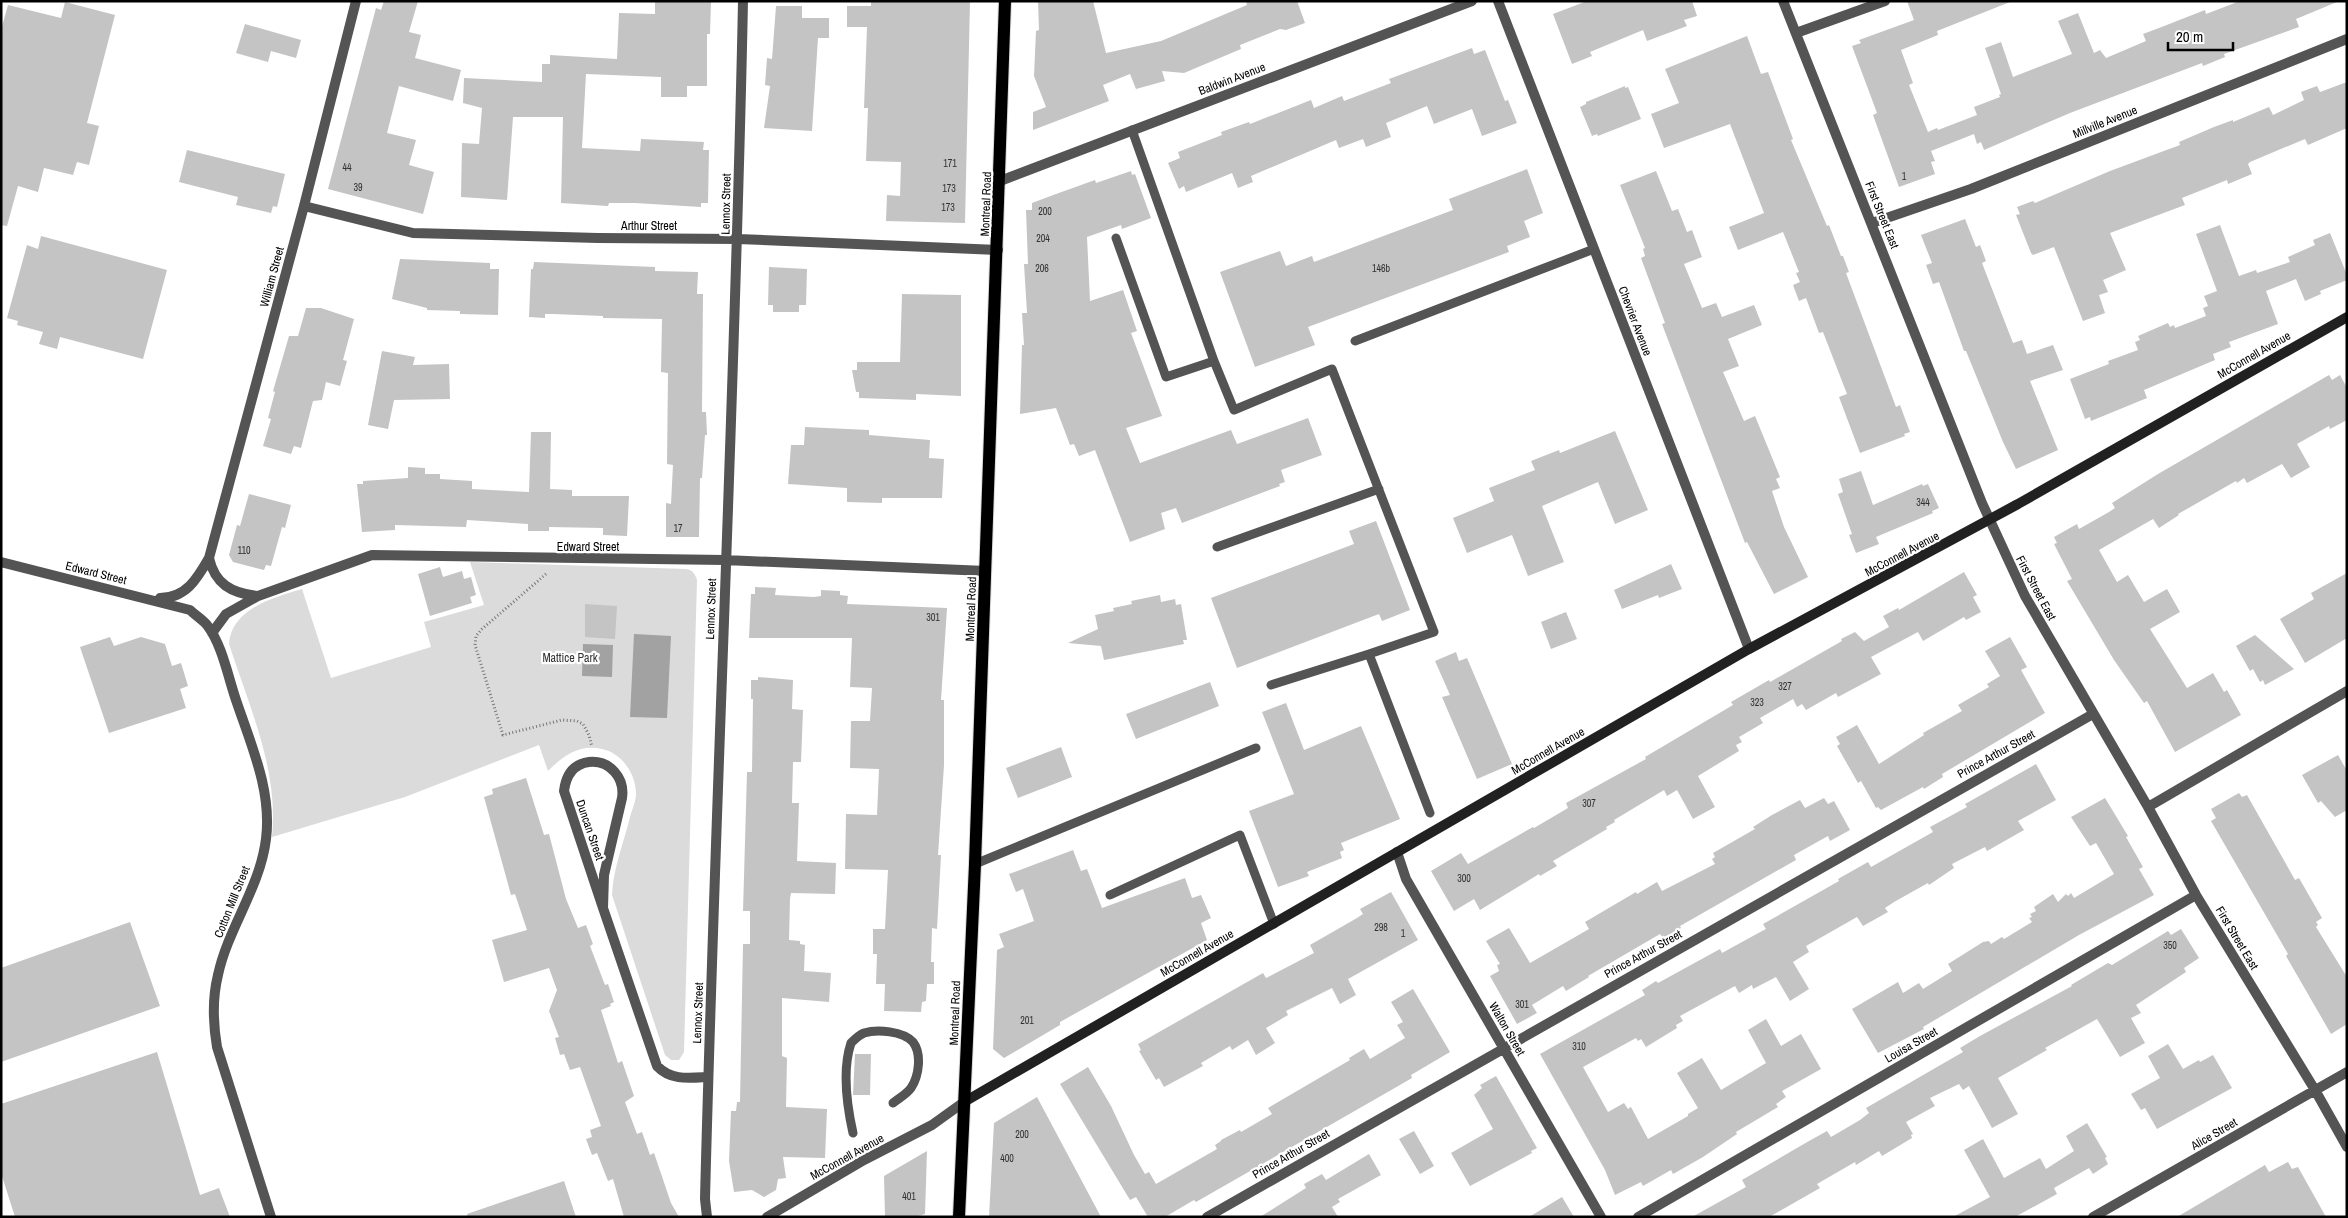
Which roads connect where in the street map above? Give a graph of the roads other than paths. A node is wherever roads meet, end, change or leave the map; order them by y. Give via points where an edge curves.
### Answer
1 (356, 1) edge
2 (743, 1) edge
3 (1005, 1) edge
4 (1472, 1) edge
5 (1498, 1) edge
6 (1784, 1) edge
7 (1885, 1) edge
8 (1796, 33) junction
9 (2347, 39) edge
10 (1132, 130) junction
11 (1000, 181) junction
12 (304, 206) junction
13 (1872, 223) junction
14 (1116, 238) dead end
15 (738, 239) junction
16 (1594, 249) junction
17 (998, 250) junction
18 (2347, 317) edge
19 (1356, 342) dead end
20 (1214, 361) junction
21 (1380, 489) junction
22 (1989, 520) junction
23 (1216, 547) dead end
24 (209, 558) junction
25 (725, 560) junction
26 (1, 562) edge
27 (986, 571) junction
28 (258, 596) junction
29 (146, 598) junction
30 (185, 609) joint
31 (212, 633) junction
32 (1749, 649) junction
33 (1369, 654) junction
34 (1271, 685) dead end
35 (2347, 690) edge
36 (2092, 714) junction
37 (1256, 748) dead end
38 (2148, 807) junction
39 (1430, 813) dead end
40 (1398, 852) junction
41 (975, 864) junction
42 (1110, 895) dead end
43 (2196, 895) junction
44 (603, 908) junction
45 (1274, 924) junction
46 (1503, 1047) junction
47 (2347, 1072) edge
48 (708, 1077) junction
49 (2315, 1090) junction
50 (893, 1102) dead end
51 (964, 1102) junction
52 (853, 1133) dead end
53 (2347, 1147) edge
54 (271, 1217) edge
55 (706, 1217) edge
56 (767, 1217) edge
57 (959, 1217) edge
58 (1207, 1217) edge
59 (1600, 1217) edge
60 (1638, 1217) edge
61 (2093, 1217) edge

1 - 12 street, William Street
2 - 15 street, Lennox Street
3 - 11 main road, Montreal Road
4 - 10 street, Baldwin Avenue
5 - 16 street, Chevrier Avenue
6 - 8 street, First Street East
7 - 8 street
8 - 13 street, First Street East
9 - 13 street, Millville Avenue via 1971,189
10 - 11 street, Baldwin Avenue
10 - 20 lane
11 - 17 main road, Montreal Road
12 - 15 street, Arthur Street via 413,233
12 - 24 street, William Street
13 - 22 street, First Street East
14 - 20 lane via 1166,377
15 - 17 street, Arthur Street
15 - 25 street, Lennox Street
16 - 19 lane
16 - 32 street, Chevrier Avenue
17 - 27 main road, Montreal Road
18 - 22 main road, McConnell Avenue
20 - 21 lane via 1234,410 1332,369
21 - 23 lane
21 - 33 lane via 1434,632
22 - 32 main road, McConnell Avenue
22 - 36 street, First Street East via 2025,596
24 - 28 street via 214,575 230,590
24 - 29 street, William Street via 191,586 182,593 170,598
25 - 27 street, Edward Street
25 - 28 street, Edward Street via 372,556
25 - 48 street, Lennox Street
26 - 29 street, Edward Street
27 - 41 main road, Montreal Road
28 - 31 street, Edward Street via 226,614
29 - 30 street, Edward Street
30 - 31 street, Cotton Mill Street via 206,624
31 - 54 street, Cotton Mill Street via 263,782 267,810 266,840 258,872 218,974 214,994 214,1031
32 - 40 main road, McConnell Avenue
33 - 34 lane
33 - 39 lane
35 - 38 street
36 - 38 street, First Street East
36 - 46 street, Prince Arthur Street
37 - 41 lane
38 - 43 street, First Street East
40 - 45 main road, McConnell Avenue
40 - 46 street, Walton Street via 1406,879
41 - 51 main road, Montreal Road
42 - 45 lane via 1240,835
43 - 49 street, First Street East
43 - 60 street, Louisa Street
44 - 44 street, Duncan Street via 604,874 623,790 612,768 601,762 589,762 569,772 564,791
44 - 48 street, Duncan Street via 657,1066 679,1078
45 - 51 main road, McConnell Avenue
46 - 58 street, Prince Arthur Street
46 - 59 street, Walton Street
47 - 49 street, Alice Street
48 - 55 street, Lennox Street
49 - 53 street, First Street East
49 - 61 street, Alice Street
50 - 52 lane via 911,1087 918,1069 917,1050 905,1037 886,1032 865,1033 851,1043 848,1058 849,1113
51 - 56 street, McConnell Avenue via 932,1125 864,1160
51 - 57 main road, Montreal Road

